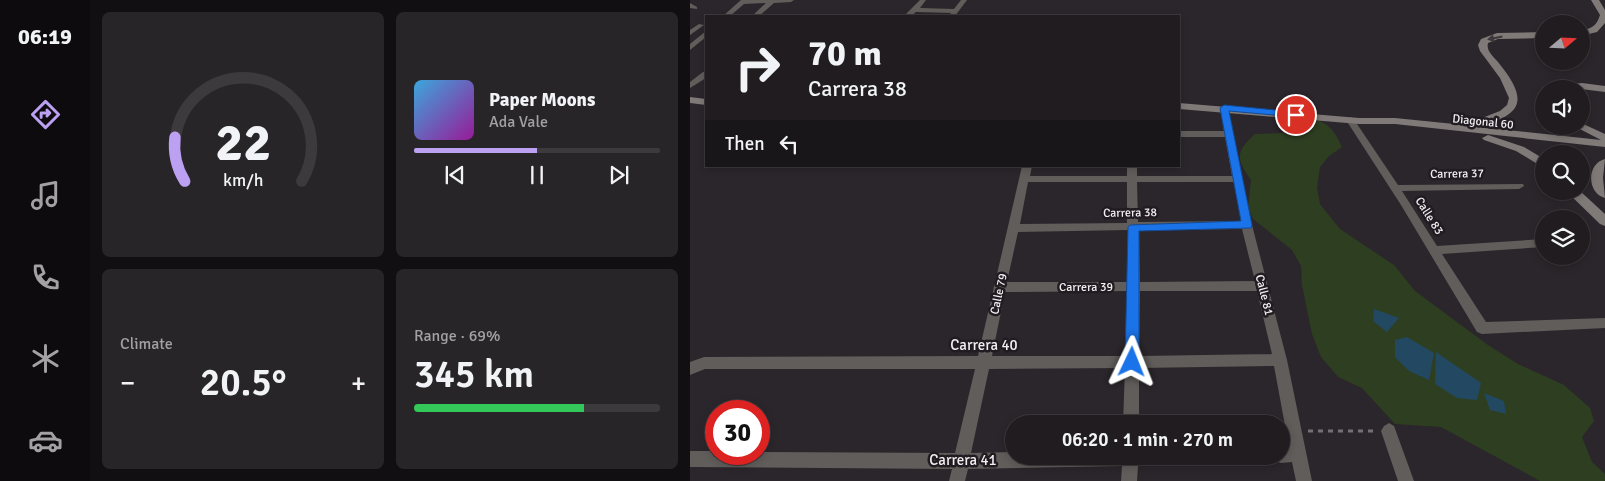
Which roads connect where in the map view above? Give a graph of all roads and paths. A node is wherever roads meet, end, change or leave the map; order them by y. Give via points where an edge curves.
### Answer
1 (757, 0) edge
2 (773, 0) edge
3 (791, 0) edge
4 (923, 0) edge
5 (964, 0) edge
6 (1595, 0) edge
7 (744, 1) edge
8 (915, 10) junction
9 (954, 14) edge
10 (727, 15) edge
11 (756, 15) edge
12 (908, 15) edge
13 (1604, 16) edge
14 (701, 25) dead end
15 (1590, 31) edge
16 (690, 34) edge
17 (705, 34) edge
18 (1535, 35) edge
19 (705, 44) edge
20 (692, 46) edge
21 (705, 75) edge
22 (690, 86) edge
23 (1590, 87) edge
24 (1605, 89) edge
25 (690, 100) edge
26 (705, 102) edge
27 (1180, 106) edge
28 (1224, 108) junction
29 (1355, 120) junction
30 (1461, 128) junction
31 (1590, 131) edge
32 (1180, 134) edge
33 (1228, 134) junction
34 (1478, 135) junction
35 (1605, 138) edge
36 (1605, 144) edge
37 (1605, 150) edge
38 (1535, 158) edge
39 (1605, 163) edge
40 (1025, 173) edge
41 (1132, 173) edge
42 (1237, 178) junction
43 (1519, 186) dead end
44 (1395, 188) junction
45 (1605, 194) edge
46 (1582, 200) edge
47 (1605, 221) edge
48 (1247, 225) junction
49 (1134, 227) junction
50 (1012, 228) junction
51 (1535, 244) edge
52 (1434, 250) junction
53 (1262, 286) junction
54 (1001, 287) junction
55 (1134, 287) junction
56 (1602, 327) edge
57 (1280, 360) junction
58 (985, 361) junction
59 (1132, 362) junction
60 (690, 369) edge
61 (1131, 415) edge
62 (1294, 431) junction
63 (1389, 431) joint
64 (1290, 454) edge
65 (1298, 454) junction
66 (690, 459) edge
67 (1005, 460) edge
68 (963, 461) junction
69 (1130, 465) edge
70 (958, 481) edge
71 (1130, 481) edge
72 (1304, 481) edge
73 (1406, 481) edge

1 - 2 street
1 - 7 street
2 - 3 street
2 - 11 street
4 - 8 street
5 - 9 street
6 - 13 main road
7 - 10 street
8 - 9 street
8 - 12 street
13 - 15 main road via 1601,26
14 - 16 street
17 - 20 street
18 -> 30 main road via 1497,36 1484,41 1484,51 1510,82 1514,97 1507,111 1497,117
19 - 20 street
21 - 22 street
23 - 24 main road
25 - 26 main road
27 - 28 main road, Diagonal 60
28 - 29 main road, Diagonal 60
28 - 33 street, Calle 81
29 - 30 main road, Diagonal 60
29 - 34 main road, Diagonal 60 via 1391,127
29 - 44 street, Calle 83
30 - 36 main road, Diagonal 60
31 - 35 main road
32 - 33 street
33 - 42 street, Calle 81
34 - 37 main road, Diagonal 60
34 - 38 main road via 1520,149
39 - 45 main road via 1596,173
40 - 41 street
40 - 50 street, Calle 79
41 - 42 street
41 - 49 street
42 - 48 street, Calle 81
43 - 44 street, Carrera 37
44 - 52 street, Calle 83
46 - 47 main road
48 - 49 street, Carrera 38
48 - 53 street, Calle 81
49 - 50 street, Carrera 38
49 - 55 street
50 - 54 street, Calle 79
51 - 52 street
52 - 56 street, Calle 83 via 1482,328
53 - 55 street, Carrera 39
53 - 57 street, Calle 81
54 - 55 street, Carrera 39
54 - 58 street, Calle 79
55 - 59 street
57 - 59 street, Carrera 40
57 - 62 street, Calle 81
58 - 59 street, Carrera 40
58 - 60 street, Carrera 40 via 704,363
58 - 68 street, Calle 79
59 - 61 street
62 - 63 path
62 - 65 street, Calle 81
63 - 73 street
64 - 65 street
65 - 72 street, Calle 81
66 - 68 street, Carrera 41
67 - 68 street, Carrera 41
68 - 70 street, Calle 79
69 - 71 street

